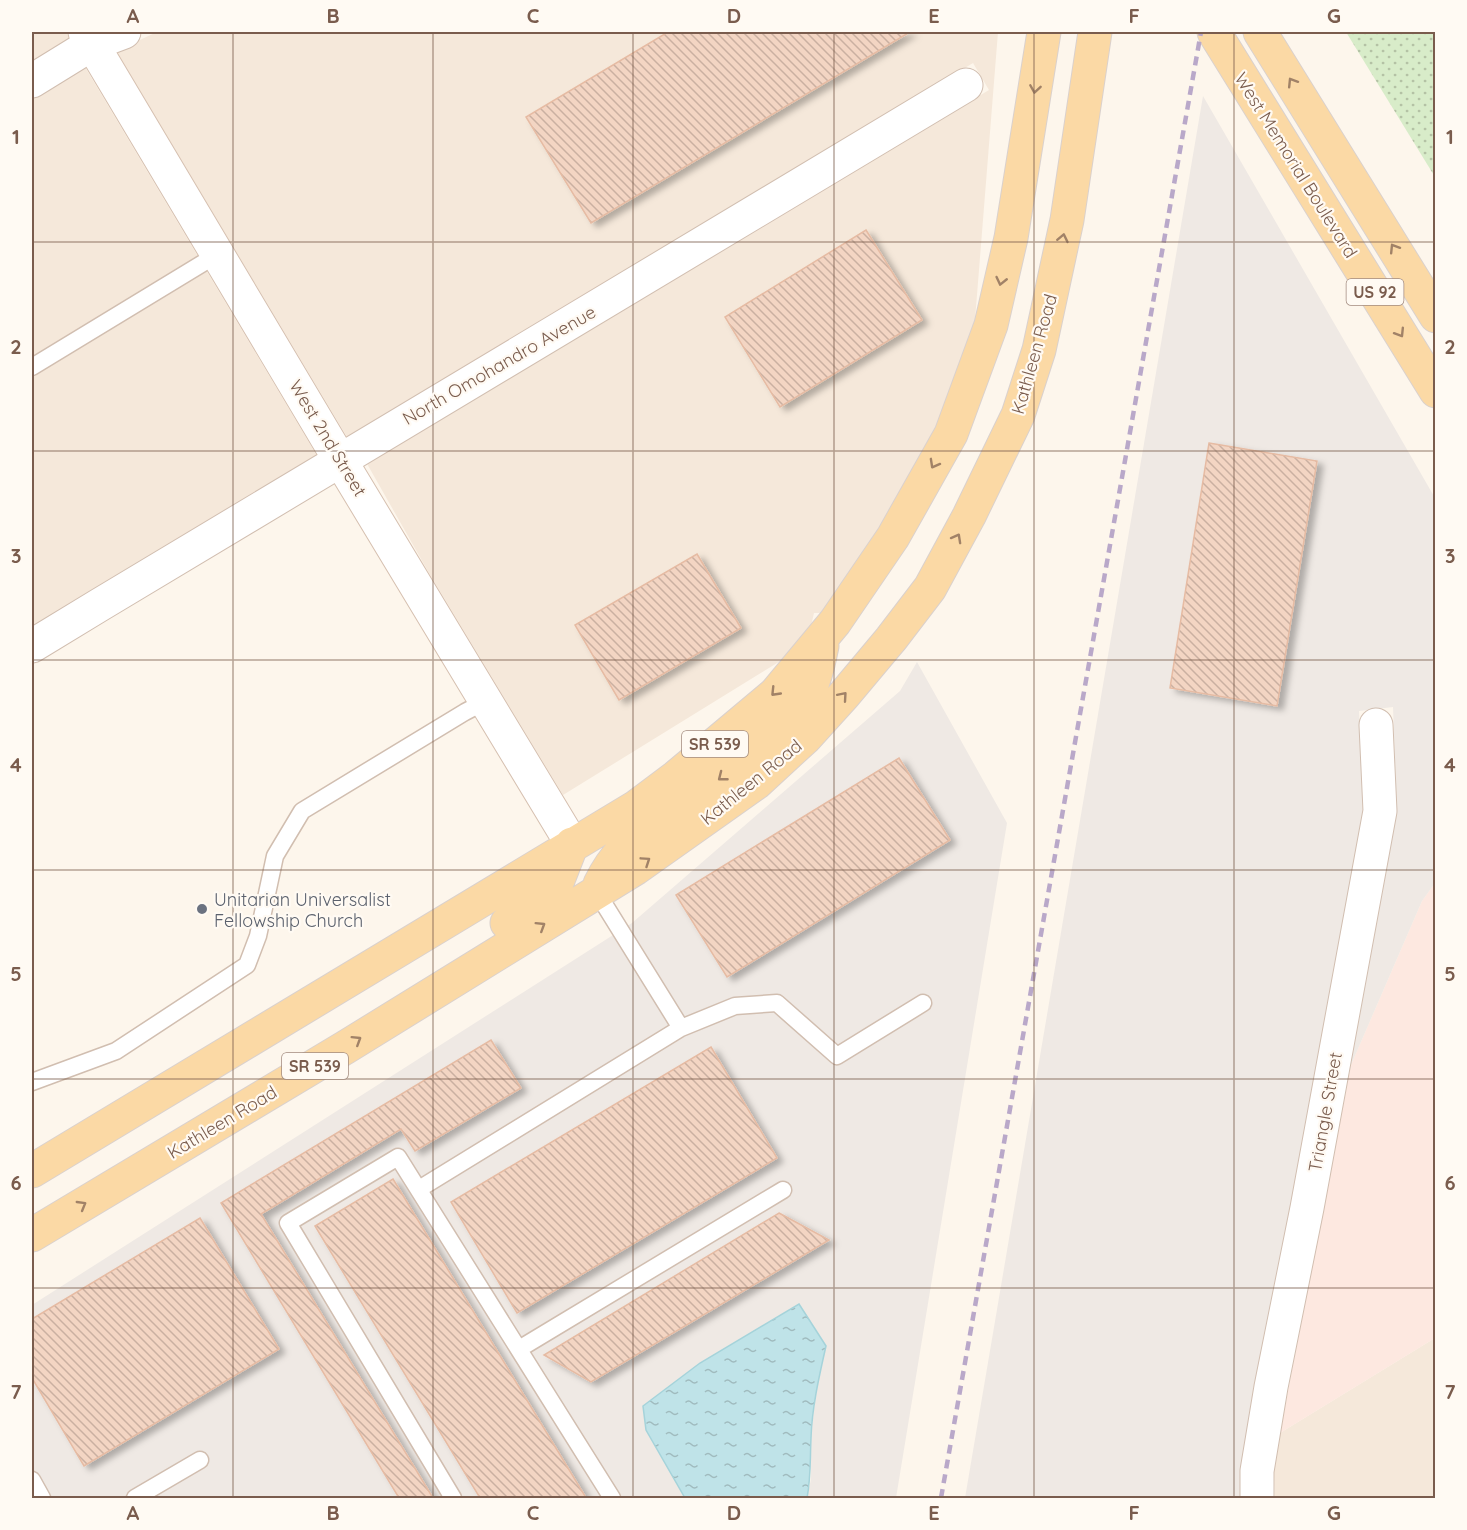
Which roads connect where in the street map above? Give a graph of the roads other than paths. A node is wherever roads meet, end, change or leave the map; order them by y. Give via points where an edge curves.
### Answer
1 (124, 32) edge
2 (1044, 32) edge
3 (1095, 32) edge
4 (1214, 32) edge
5 (1260, 32) edge
6 (89, 38) edge
7 (32, 81) edge
8 (966, 85) dead end
9 (218, 254) junction
10 (1436, 316) edge
11 (32, 367) edge
12 (1436, 391) edge
13 (340, 460) junction
14 (826, 632) junction
15 (32, 646) edge
16 (486, 701) junction
17 (1376, 725) dead end
18 (572, 844) junction
19 (596, 891) junction
20 (417, 1003) junction
21 (923, 1003) dead end
22 (681, 1028) junction
23 (32, 1082) edge
24 (32, 1171) edge
25 (419, 1189) junction
26 (783, 1190) dead end
27 (32, 1235) edge
28 (519, 1349) junction
29 (201, 1460) dead end
30 (32, 1480) edge
31 (42, 1498) edge
32 (135, 1498) edge
33 (453, 1498) edge
34 (612, 1498) edge
35 (1257, 1498) edge

1 - 6 street
2 -> 14 main road, SR 539 via 1011,238 987,336 951,434 893,537
19 -> 3 main road, Kathleen Road / SR 539 via 690,831 756,783 798,745 844,695 930,588 1018,415 1039,350 1067,220
4 -> 12 main road, West Memorial Boulevard / US 92
10 -> 5 main road, US 92
6 - 7 street
6 - 9 street, West 2nd Street
8 - 13 street, North Omohandro Avenue
9 - 11 lane
9 - 13 street, West 2nd Street
13 - 15 street, North Omohandro Avenue
13 - 16 street, West 2nd Street
14 -> 18 main road, SR 539 via 775,694 676,777 636,807
14 -> 19 main road via 812,684 798,708 762,746 616,855
16 - 18 street, West 2nd Street
16 - 23 lane via 302,811 275,856 258,936 247,965 116,1051
17 - 35 street, Triangle Street via 1380,811 1271,1387 1257,1472
18 - 20 main road via 558,880 539,901 458,955
18 - 24 main road, SR 539
20 -> 19 main road, Kathleen Road / SR 539
19 - 22 lane
27 -> 20 main road, Kathleen Road / SR 539
21 - 22 lane via 837,1056 777,1003 735,1006
22 - 25 lane
25 - 28 lane
25 - 33 lane via 398,1157 288,1223
26 - 28 lane
28 - 34 lane
29 - 32 lane
30 - 31 lane

